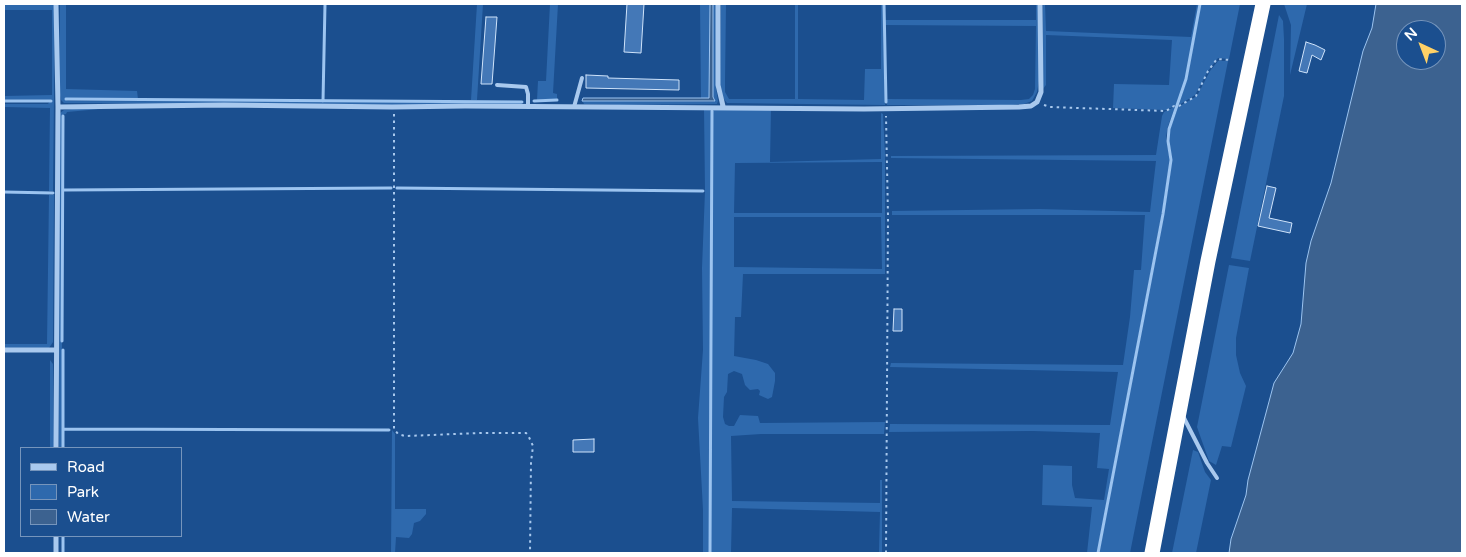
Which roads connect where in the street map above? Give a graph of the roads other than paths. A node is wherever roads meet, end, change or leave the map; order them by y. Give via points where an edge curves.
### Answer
1 (56, 4) edge
2 (718, 4) edge
3 (1040, 4) edge
4 (1263, 4) edge
5 (582, 78) dead end
6 (497, 85) dead end
7 (723, 106) junction
8 (58, 107) junction
9 (528, 107) junction
10 (574, 107) junction
11 (4, 350) edge
12 (56, 350) junction
13 (1180, 410) junction
14 (56, 447) edge
15 (1218, 478) dead end
16 (56, 537) edge
17 (56, 553) edge
18 (1152, 553) edge

1 - 8 street
2 - 7 street via 718,85
3 - 7 street via 1041,92 1037,102 1031,106 864,109
4 - 13 highway
5 - 10 lane
6 - 9 lane via 526,87
7 - 10 street
8 - 9 street
8 - 12 street
9 - 10 street
11 - 12 street
12 - 14 street
13 - 15 lane
13 - 18 highway
16 - 17 street

